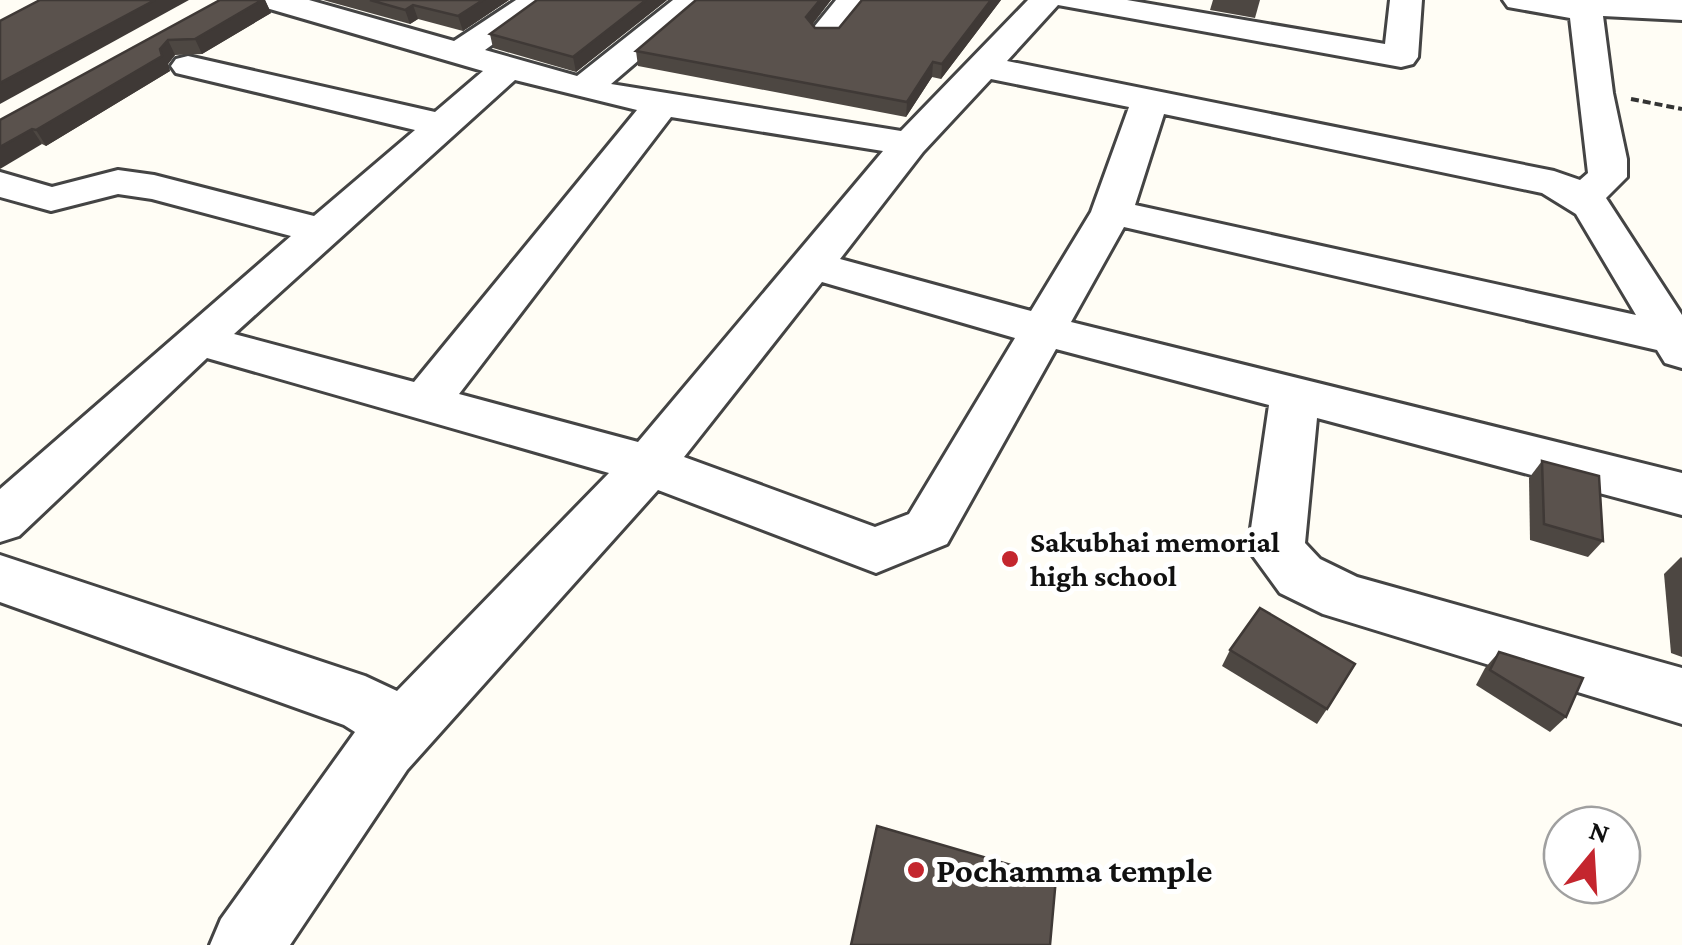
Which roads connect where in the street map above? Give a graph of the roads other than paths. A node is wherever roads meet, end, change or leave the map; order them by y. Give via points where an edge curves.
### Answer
1 (274, 0) edge
2 (377, 0) edge
3 (538, 0) edge
4 (692, 0) edge
5 (853, 0) edge
6 (1406, 0) edge
7 (1519, 0) edge
8 (1046, 1) edge
9 (1682, 10) edge
10 (1586, 11) junction
11 (344, 19) junction
12 (827, 32) edge
13 (457, 54) junction
14 (188, 66) dead end
15 (986, 67) junction
16 (506, 69) junction
17 (584, 89) junction
18 (1150, 103) junction
19 (661, 105) junction
20 (442, 125) junction
21 (910, 144) junction
22 (0, 184) edge
23 (1576, 193) junction
24 (1112, 212) junction
25 (322, 231) junction
26 (812, 264) junction
27 (1044, 330) junction
28 (198, 340) junction
29 (1677, 345) edge
30 (1296, 394) junction
31 (425, 403) junction
32 (648, 465) junction
33 (1682, 494) edge
34 (0, 521) edge
35 (0, 578) edge
36 (1682, 696) edge
37 (384, 749) junction
38 (248, 945) edge

1 - 11 street
2 - 11 street
3 - 13 street
4 - 17 street
5 - 12 street
6 - 8 street via 1401,57
7 - 10 street
8 - 15 street
9 - 10 street via 1610,2
10 - 23 street via 1608,160 1607,177
11 - 13 street
13 - 16 street
14 - 20 street
15 - 18 street
15 - 21 street
16 - 17 street
16 - 20 street
17 - 19 street
18 - 23 street via 1554,183
18 - 24 street
19 - 21 street
19 - 31 street
20 - 25 street
21 - 26 street
22 - 25 street via 51,199 118,182 154,186
23 - 29 street via 1606,228
24 - 27 street
24 - 29 street
25 - 28 street
26 - 27 street
26 - 32 street
27 - 30 street
27 - 32 street via 928,529 876,550
28 - 31 street
28 - 34 street
30 - 33 street
30 - 36 street via 1276,549 1300,576 1343,597
31 - 32 street
32 - 37 street
35 - 37 street via 365,704 389,720
37 - 38 street

